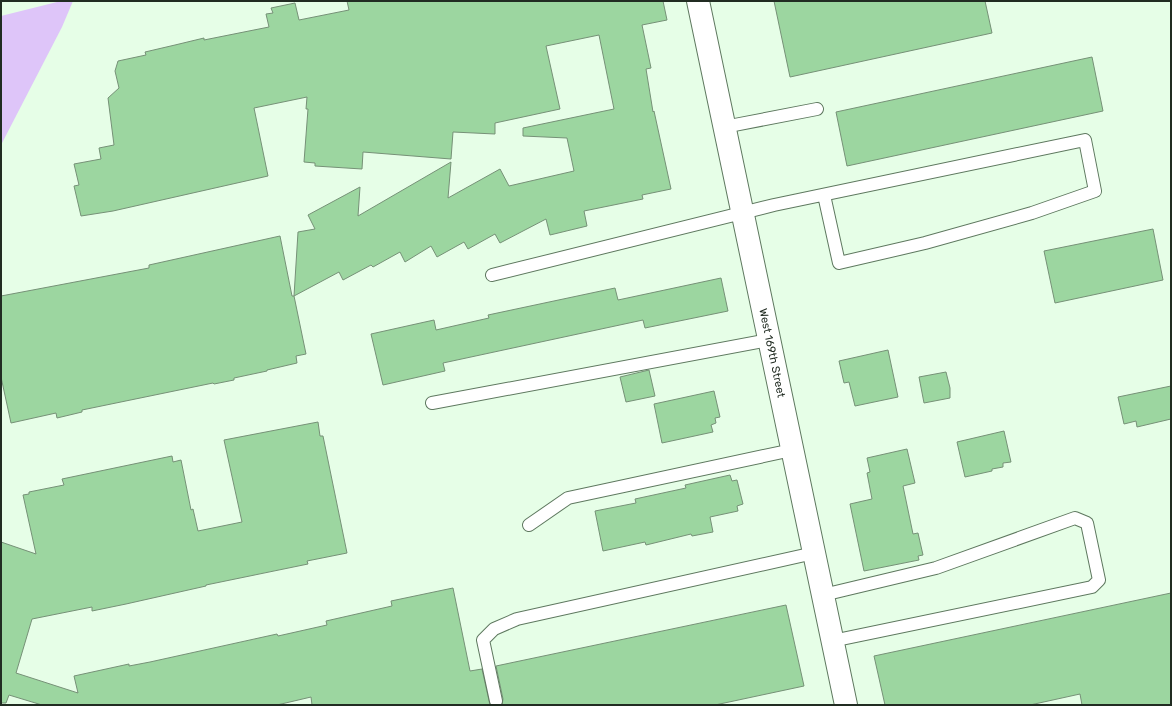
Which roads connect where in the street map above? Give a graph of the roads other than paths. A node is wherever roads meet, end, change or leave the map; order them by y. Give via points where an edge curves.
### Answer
1 (698, 1) edge
2 (817, 109) dead end
3 (724, 127) junction
4 (824, 194) junction
5 (742, 213) junction
6 (492, 275) dead end
7 (769, 340) junction
8 (432, 403) dead end
9 (792, 450) junction
10 (529, 525) dead end
11 (814, 553) junction
12 (823, 595) junction
13 (832, 641) junction
14 (496, 701) dead end
15 (846, 705) edge

1 - 3 street, West 169th Street
2 - 3 lane
3 - 5 street, West 169th Street
4 - 4 lane via 1084,140 1095,191 1032,213 838,263
4 - 5 lane
5 - 6 lane
5 - 7 street, West 169th Street
7 - 8 lane
7 - 9 street, West 169th Street
9 - 10 lane via 568,498
9 - 11 street, West 169th Street
11 - 12 street, West 169th Street
11 - 14 lane via 517,619 494,629 483,640
12 - 13 street, West 169th Street
12 - 13 lane via 936,568 1075,518 1087,523 1099,580 1092,587
13 - 15 street, West 169th Street

